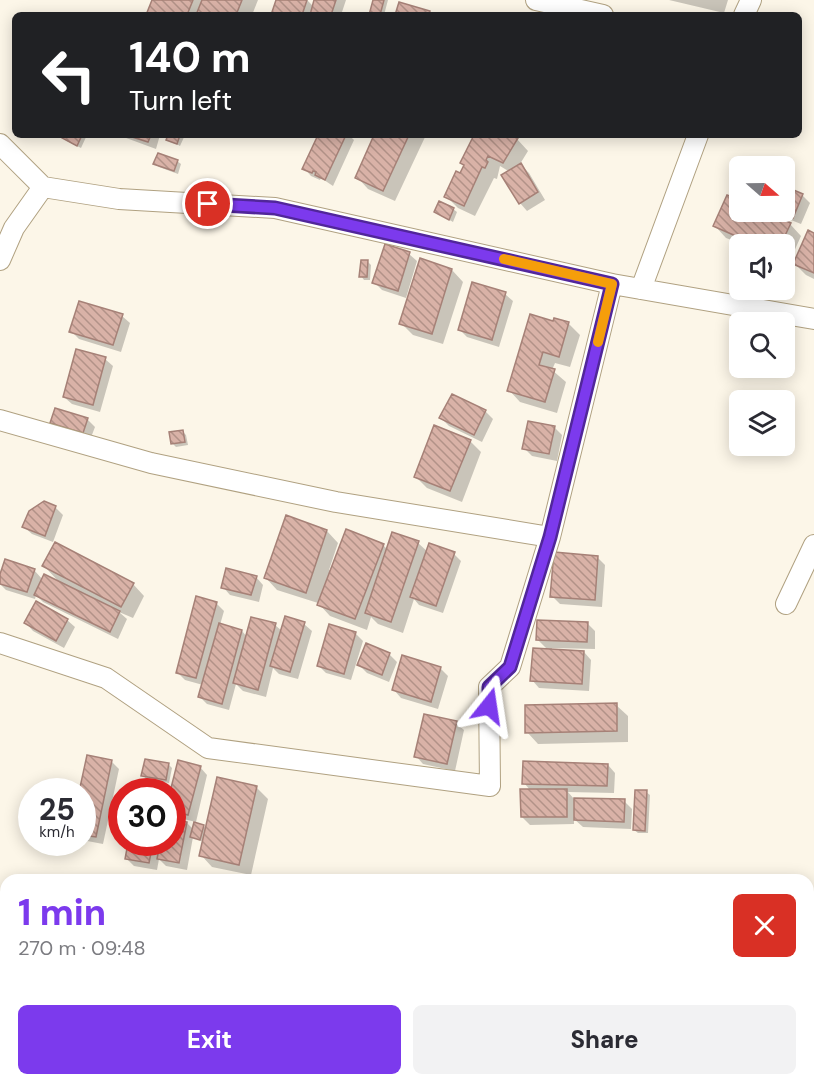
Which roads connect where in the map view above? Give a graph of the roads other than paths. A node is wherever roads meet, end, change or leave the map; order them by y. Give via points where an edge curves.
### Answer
1 (536, 0) edge
2 (590, 12) edge
3 (697, 138) edge
4 (0, 144) edge
5 (43, 187) junction
6 (0, 260) edge
7 (612, 284) junction
8 (640, 289) junction
9 (814, 319) edge
10 (0, 420) edge
11 (550, 537) junction
12 (814, 545) edge
13 (786, 604) dead end
14 (0, 643) edge

1 - 2 street
3 - 8 street
4 - 5 street
5 - 6 street via 14,228
5 - 7 street via 119,199 275,208
7 - 8 street
7 - 11 street
8 - 9 street
10 - 11 street via 151,463 336,502
11 - 14 street via 510,667 489,687 490,786 208,748 106,678
12 - 13 street

